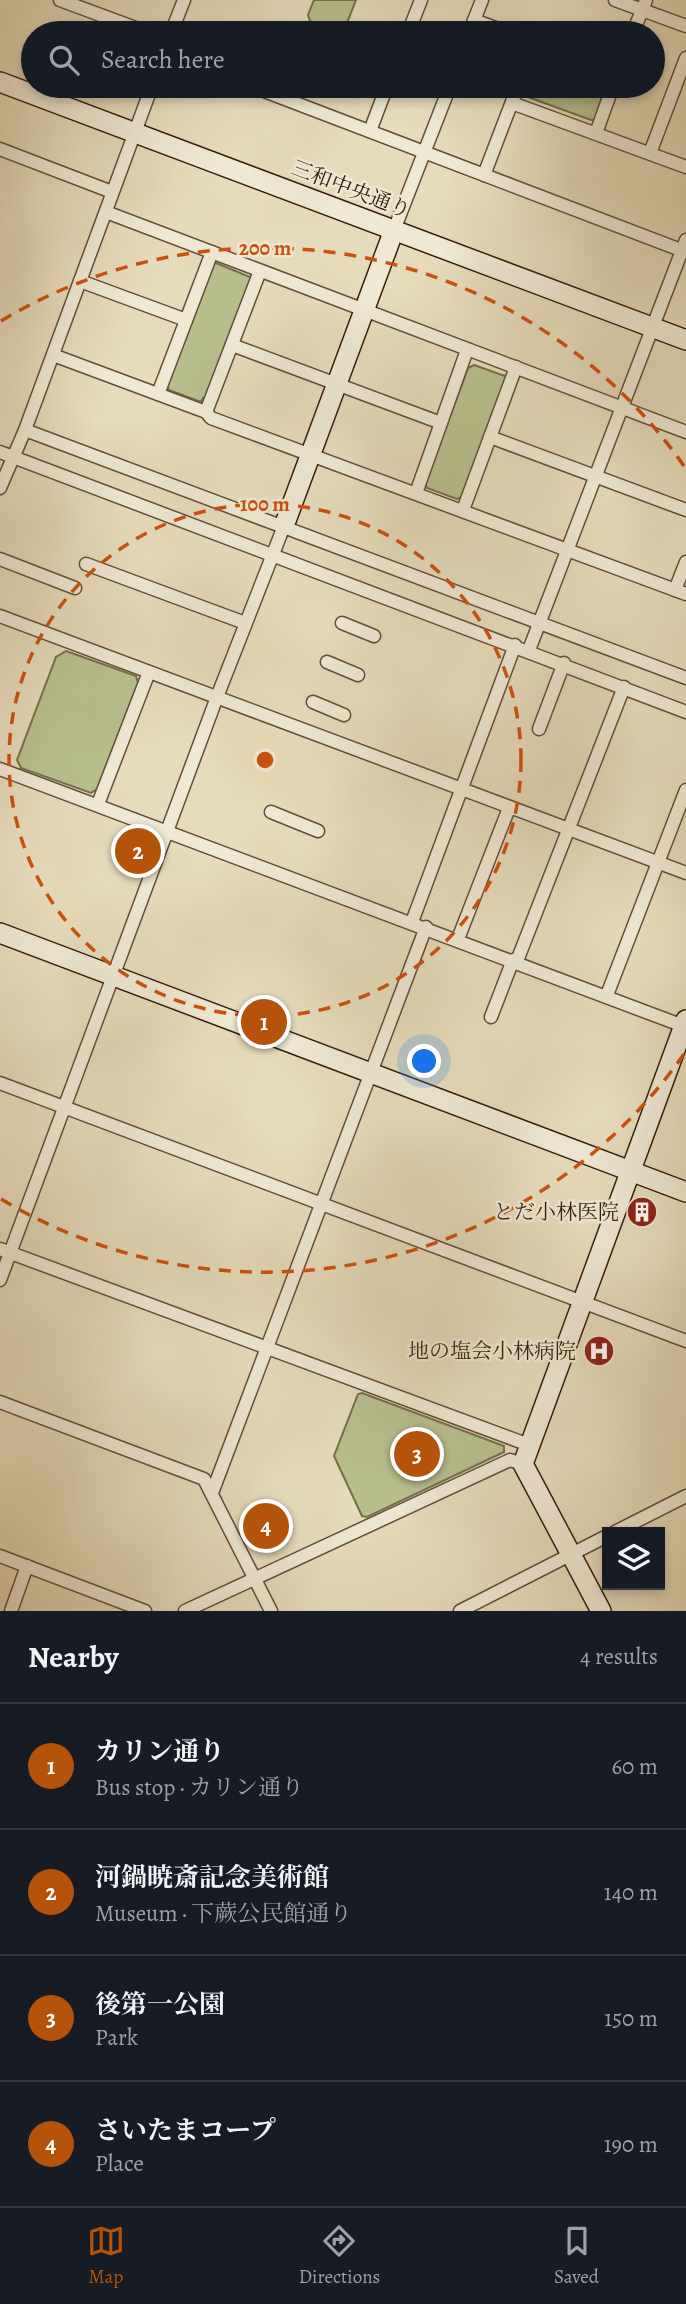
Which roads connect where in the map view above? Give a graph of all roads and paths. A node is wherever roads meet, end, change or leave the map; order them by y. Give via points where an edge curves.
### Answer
1 (184, 0) edge
2 (421, 0) edge
3 (482, 0) edge
4 (615, 0) edge
5 (65, 1) edge
6 (644, 5) edge
7 (474, 20) edge
8 (118, 21) edge
9 (176, 21) edge
10 (413, 21) edge
11 (686, 26) edge
12 (686, 58) edge
13 (0, 82) edge
14 (21, 90) edge
15 (43, 98) edge
16 (147, 98) edge
17 (283, 98) edge
18 (382, 98) edge
19 (445, 98) edge
20 (514, 98) edge
21 (609, 98) edge
22 (512, 103) junction
23 (370, 131) junction
24 (134, 132) junction
25 (596, 133) junction
26 (0, 149) edge
27 (425, 152) junction
28 (650, 153) junction
29 (686, 167) edge
30 (484, 175) junction
31 (112, 192) junction
32 (106, 212) junction
33 (394, 230) junction
34 (685, 247) edge
35 (212, 252) junction
36 (260, 271) junction
37 (80, 281) junction
38 (364, 310) junction
39 (186, 320) junction
40 (653, 328) junction
41 (686, 340) edge
42 (232, 345) junction
43 (467, 350) junction
44 (53, 355) junction
45 (516, 368) junction
46 (337, 384) junction
47 (158, 394) junction
48 (622, 408) junction
49 (206, 412) junction
50 (441, 423) junction
51 (25, 430) junction
52 (686, 432) edge
53 (490, 437) junction
54 (0, 452) edge
55 (311, 455) junction
56 (13, 457) junction
57 (596, 477) junction
58 (0, 488) edge
59 (416, 493) junction
60 (463, 510) junction
61 (686, 510) edge
62 (284, 526) junction
63 (568, 550) junction
64 (272, 554) junction
65 (0, 559) edge
66 (686, 562) edge
67 (86, 564) dead end
68 (75, 588) dead end
69 (681, 592) edge
70 (0, 616) edge
71 (245, 623) junction
72 (342, 624) dead end
73 (540, 624) junction
74 (373, 636) dead end
75 (515, 645) junction
76 (528, 650) junction
77 (327, 662) dead end
78 (564, 663) junction
79 (149, 672) junction
80 (359, 675) dead end
81 (686, 678) edge
82 (624, 687) junction
83 (217, 697) junction
84 (313, 702) dead end
85 (686, 712) edge
86 (344, 715) dead end
87 (539, 729) dead end
88 (0, 769) edge
89 (462, 789) junction
90 (686, 790) edge
91 (98, 804) junction
92 (509, 807) junction
93 (271, 812) dead end
94 (681, 816) edge
95 (167, 830) junction
96 (569, 830) junction
97 (318, 831) dead end
98 (658, 863) junction
99 (686, 873) edge
100 (412, 922) junction
101 (426, 927) junction
102 (0, 933) edge
103 (458, 939) junction
104 (515, 961) junction
105 (114, 975) junction
106 (607, 995) junction
107 (491, 1017) dead end
108 (685, 1024) edge
109 (370, 1072) junction
110 (0, 1083) edge
111 (64, 1106) junction
112 (631, 1170) junction
113 (686, 1192) edge
114 (320, 1203) junction
115 (5, 1251) edge
116 (0, 1280) edge
117 (581, 1303) junction
118 (686, 1341) edge
119 (267, 1350) junction
120 (0, 1402) edge
121 (530, 1445) junction
122 (523, 1464) junction
123 (212, 1493) junction
124 (686, 1496) edge
125 (625, 1527) edge
126 (602, 1539) edge
127 (573, 1554) junction
128 (0, 1556) edge
129 (27, 1566) junction
130 (254, 1579) junction
131 (11, 1611) edge
132 (145, 1611) edge
133 (185, 1611) edge
134 (271, 1611) edge
135 (460, 1611) edge
136 (601, 1611) edge

1 - 9 street
2 - 10 street
3 - 7 street
4 - 6 street
5 - 8 street
6 - 11 street
12 - 28 street
13 - 14 street, 三和中央通り
15 - 24 street, 三和中央通り
16 - 24 street
17 - 23 street
18 - 23 street
19 - 27 street
20 - 22 street
21 - 25 street
22 - 25 street
22 - 30 street
23 - 27 street
24 - 31 street
24 - 33 street, 三和中央通り
25 - 28 street
26 - 31 street
27 - 30 street
27 - 33 street
28 - 29 street
30 - 34 street
31 - 32 street
32 - 35 street
32 - 37 street
33 - 38 street
33 - 40 street, 三和中央通り
34 - 40 street
35 - 36 street
35 - 39 street
36 - 38 street
36 - 42 street
37 - 39 street
37 - 44 street
38 - 43 street
38 - 46 street
39 - 47 street
40 - 41 street, 三和中央通り
40 - 48 street
42 - 46 street
42 - 49 street
43 - 45 street
43 - 50 street
44 - 47 street
44 - 51 street
45 - 48 street
45 - 53 street
46 - 50 street
46 - 55 street
47 - 49 street
48 - 52 street
48 - 57 street
49 - 55 street via 211,418
50 - 59 street
51 - 56 street
51 - 62 street
53 - 57 street
53 - 60 street
54 - 56 street
55 - 59 street
55 - 62 street
56 - 58 street
56 - 64 street
57 - 61 street
57 - 63 street
59 - 60 street
60 - 63 street
62 - 64 street
62 - 73 street
63 - 69 street
63 - 73 street
64 - 71 street
64 - 75 street
65 - 68 street
66 - 69 street
67 - 71 street
70 - 79 street
71 - 83 street
72 - 74 street
73 - 76 street
73 - 81 street
75 - 76 street
75 - 89 street
76 - 78 street
77 - 80 street
78 - 82 street
78 - 87 street
79 - 83 street
79 - 91 street
82 - 85 street
82 - 96 street
83 - 89 street
83 - 95 street
84 - 86 street
88 - 91 street
89 - 92 street
89 - 100 street
90 - 94 street
91 - 95 street
92 - 96 street
92 - 103 street
93 - 97 street
94 - 98 street
95 - 100 street
95 - 105 street
96 - 98 street
96 - 104 street
98 - 99 street
98 - 106 street
100 - 101 street
101 - 103 street
101 - 109 street
102 - 105 street
103 - 104 street
104 - 106 street
104 - 107 street
105 - 109 street
105 - 111 street
106 - 108 street
108 - 112 street
109 - 112 street
109 - 114 street
110 - 111 street
111 - 114 street
111 - 115 street
112 - 113 street
112 - 117 street
114 - 117 street
114 - 119 street
115 - 116 street
115 - 119 street
117 - 118 street
117 - 121 street
119 - 121 street
119 - 123 street
120 - 123 street via 204,1479
121 - 122 street
122 - 127 street
122 - 130 street via 510,1460
123 - 130 street
124 - 125 street
126 - 127 street
127 - 135 street
127 - 136 street
128 - 129 street
129 - 131 street
129 - 132 street
130 - 133 street
130 - 134 street

